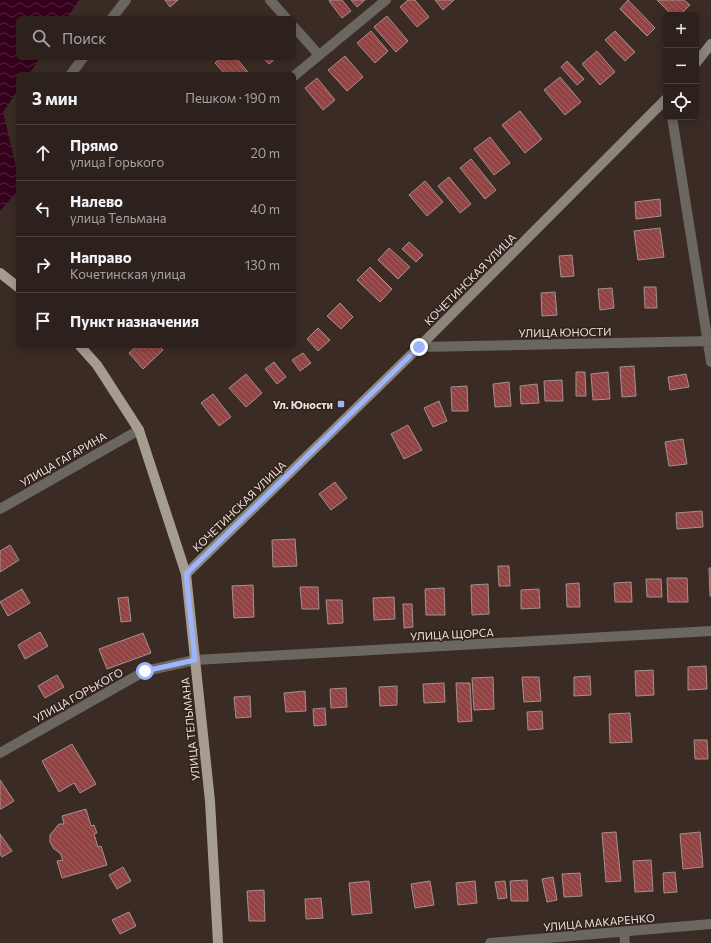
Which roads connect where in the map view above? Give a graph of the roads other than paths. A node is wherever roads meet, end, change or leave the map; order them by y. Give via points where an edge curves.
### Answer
1 (126, 0) edge
2 (270, 0) edge
3 (386, 0) edge
4 (114, 16) edge
5 (284, 16) edge
6 (296, 29) edge
7 (711, 44) edge
8 (319, 55) junction
9 (699, 59) edge
10 (82, 60) edge
11 (73, 72) edge
12 (296, 74) edge
13 (663, 102) edge
14 (673, 120) edge
15 (0, 273) edge
16 (16, 285) edge
17 (710, 341) edge
18 (419, 347) junction
19 (82, 348) edge
20 (711, 362) edge
21 (139, 430) junction
22 (0, 509) edge
23 (186, 574) junction
24 (711, 631) edge
25 (195, 660) junction
26 (0, 753) edge
27 (711, 924) edge
28 (624, 932) junction
29 (537, 941) edge
30 (218, 943) edge
31 (490, 943) edge
32 (625, 943) edge

1 - 4 street
2 - 5 street
3 - 8 street
6 - 8 street
7 - 9 main road
8 - 12 street
10 - 11 street
13 - 18 main road, КОЧЕТИНСКАЯ УЛИЦА
14 - 17 street
15 - 16 main road
17 - 18 street, УЛИЦА ЮНОСТИ
17 - 20 street
18 - 23 main road, КОЧЕТИНСКАЯ УЛИЦА
19 - 21 main road, УЛИЦА ТЕЛЬМАНА via 97,366
21 - 22 street, УЛИЦА ГАГАРИНА
21 - 23 main road, УЛИЦА ТЕЛЬМАНА
23 - 25 main road, УЛИЦА ТЕЛЬМАНА
24 - 25 street, УЛИЦА ЩОРСА
25 - 26 street, УЛИЦА ГОРЬКОГО via 145,671
25 - 30 main road, УЛИЦА ТЕЛЬМАНА via 210,801
27 - 28 street, УЛИЦА МАКАРЕНКО
28 - 29 street, УЛИЦА МАКАРЕНКО
28 - 32 street
29 - 31 street, УЛИЦА МАКАРЕНКО

